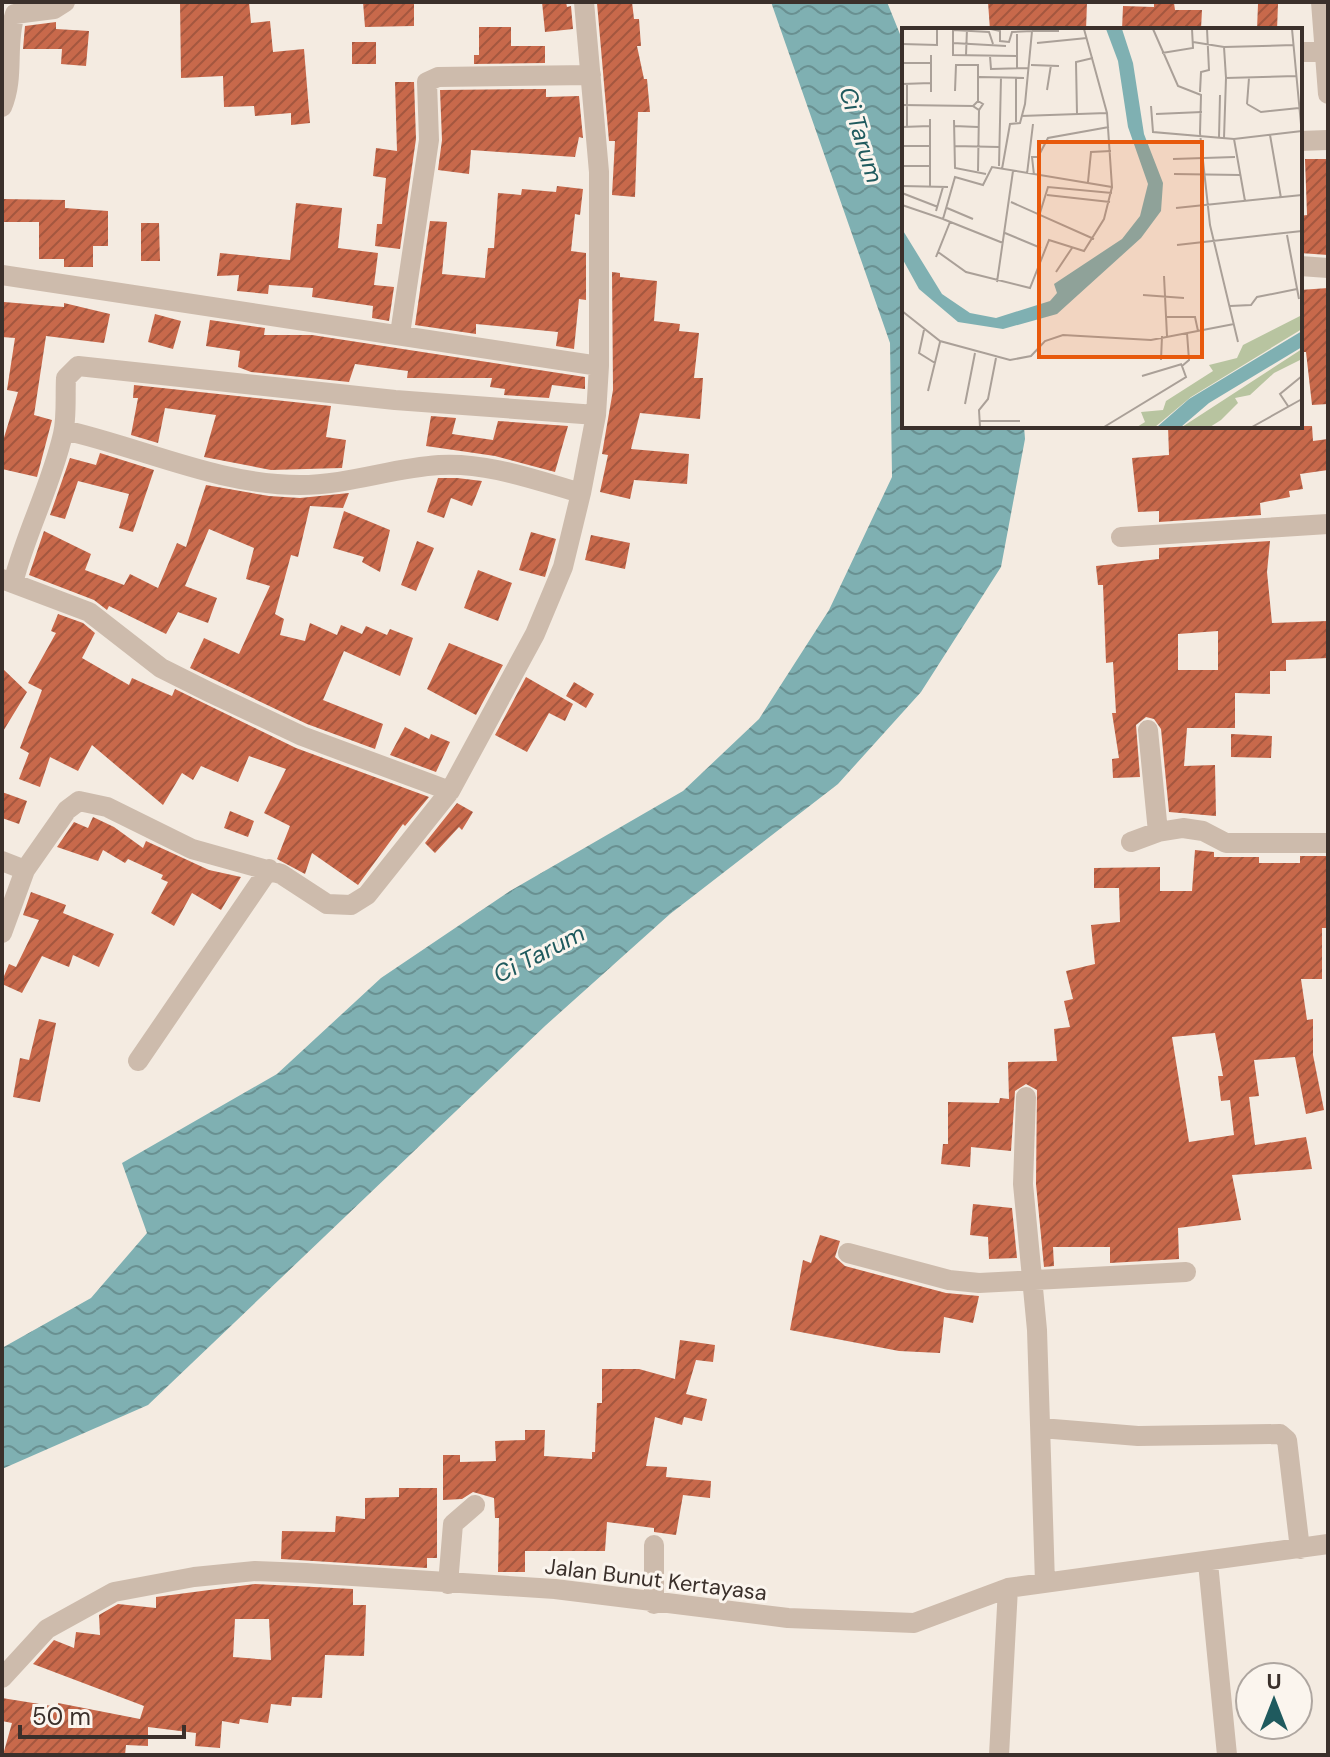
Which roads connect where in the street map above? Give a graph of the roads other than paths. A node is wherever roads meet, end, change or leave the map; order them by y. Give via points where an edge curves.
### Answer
1 (65, 2) edge
2 (584, 2) edge
3 (1321, 2) edge
4 (1302, 52) edge
5 (1325, 52) junction
6 (591, 75) junction
7 (1328, 94) edge
8 (2, 107) edge
9 (1328, 140) edge
10 (1302, 141) edge
11 (1302, 266) edge
12 (1328, 268) edge
13 (2, 275) edge
14 (400, 334) junction
15 (599, 366) junction
16 (596, 415) junction
17 (64, 430) junction
18 (581, 493) junction
19 (1328, 524) edge
20 (1121, 537) dead end
21 (7, 581) edge
22 (1148, 730) dead end
23 (450, 791) junction
24 (1158, 832) junction
25 (1131, 842) dead end
26 (1328, 843) edge
27 (2, 861) edge
28 (269, 869) junction
29 (25, 870) junction
30 (2, 933) edge
31 (138, 1061) dead end
32 (1026, 1097) dead end
33 (848, 1253) dead end
34 (1186, 1272) dead end
35 (1030, 1278) junction
36 (1041, 1428) junction
37 (475, 1505) dead end
38 (1328, 1544) edge
39 (654, 1545) dead end
40 (1300, 1549) junction
41 (1208, 1563) junction
42 (1045, 1583) junction
43 (448, 1584) junction
44 (1008, 1588) junction
45 (654, 1604) junction
46 (2, 1678) edge
47 (999, 1755) edge
48 (1227, 1755) edge

1 - 8 street via 54,9 15,14
2 - 6 street
3 - 5 street
4 - 5 street
5 - 7 street
6 - 14 street via 438,77 427,82 429,140
6 - 15 street via 599,172
9 - 10 street
11 - 12 street
13 - 14 street
14 - 15 street
15 - 16 street
16 - 17 street via 78,366 66,378
16 - 18 street
17 - 18 street via 229,478 328,484 409,468 474,465
17 - 21 street via 49,484
18 - 23 street via 563,567 535,634
19 - 20 street
21 - 23 street via 89,612 161,668 209,692 302,736
22 - 24 street
23 - 28 street via 367,895 351,905 327,904
24 - 25 street
24 - 26 street via 1203,831 1226,843
27 - 29 street
28 - 29 street via 192,849 107,807 79,801
28 - 31 street
29 - 30 street
32 - 35 street via 1023,1184
33 - 35 street via 949,1280
34 - 35 street
35 - 36 street
36 - 40 street via 1138,1436 1280,1434 1287,1440
36 - 42 street
37 - 43 street via 453,1524
38 - 40 street, Jalan Bunut Kertayasa
39 - 45 street
40 - 41 street, Jalan Bunut Kertayasa
41 - 42 street, Jalan Bunut Kertayasa
41 - 48 street
42 - 44 street, Jalan Bunut Kertayasa
43 - 45 street, Jalan Bunut Kertayasa via 555,1589
43 - 46 street, Jalan Bunut Kertayasa via 255,1571 151,1584 114,1592 47,1629
44 - 45 street, Jalan Bunut Kertayasa via 914,1623 788,1618
44 - 47 street

